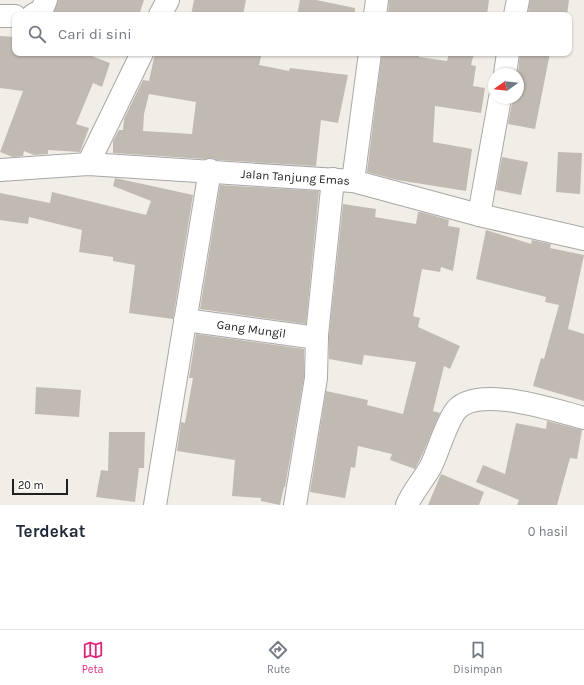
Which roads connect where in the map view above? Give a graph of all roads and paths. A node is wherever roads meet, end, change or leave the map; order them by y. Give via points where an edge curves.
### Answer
1 (46, 0) edge
2 (168, 0) edge
3 (377, 0) edge
4 (518, 0) edge
5 (38, 12) edge
6 (162, 12) edge
7 (375, 12) edge
8 (516, 12) edge
9 (0, 16) edge
10 (12, 16) edge
11 (141, 56) edge
12 (369, 56) edge
13 (508, 56) edge
14 (506, 68) edge
15 (499, 104) edge
16 (88, 164) junction
17 (0, 170) edge
18 (210, 170) junction
19 (343, 180) junction
20 (479, 215) junction
21 (584, 238) edge
22 (185, 320) junction
23 (317, 338) junction
24 (584, 418) edge
25 (154, 505) edge
26 (295, 505) edge
27 (407, 505) edge

1 - 5 street
2 - 6 street
3 - 7 street
4 - 8 street
9 - 10 street
11 - 16 street
12 - 19 street
13 - 14 street
15 - 20 street
16 - 17 street, Jalan Tanjung Emas
16 - 18 street, Jalan Tanjung Emas
18 - 19 street, Jalan Tanjung Emas
18 - 22 street
19 - 20 street, Jalan Tanjung Emas
19 - 23 street
20 - 21 street, Jalan Tanjung Emas
22 - 23 street, Gang Mungil
22 - 25 street
23 - 26 street via 316,378
24 - 27 street via 527,404 486,398 468,401 454,412 430,467

